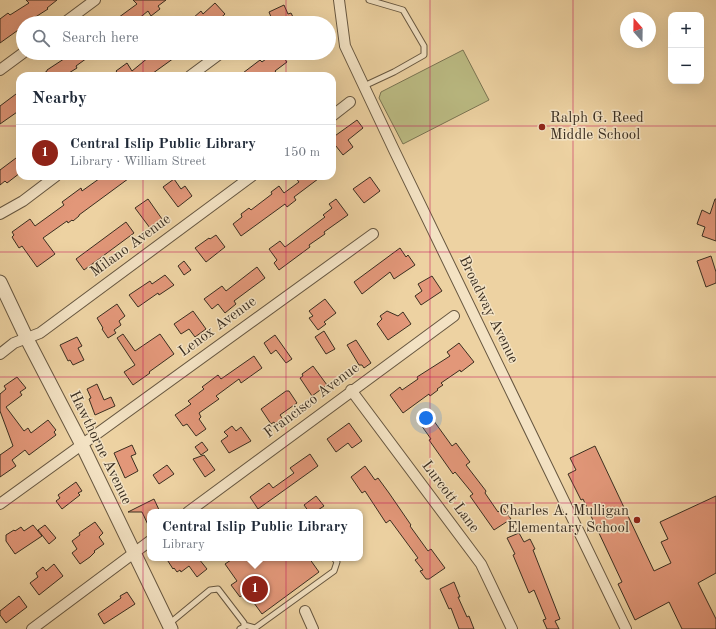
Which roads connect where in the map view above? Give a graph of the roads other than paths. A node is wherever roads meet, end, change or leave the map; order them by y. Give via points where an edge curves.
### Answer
1 (95, 0) edge
2 (339, 0) edge
3 (369, 0) edge
4 (73, 16) edge
5 (16, 58) edge
6 (212, 60) edge
7 (0, 70) edge
8 (195, 72) edge
9 (364, 86) junction
10 (350, 102) dead end
11 (336, 113) edge
12 (51, 180) edge
13 (247, 180) edge
14 (0, 214) edge
15 (373, 234) dead end
16 (0, 282) edge
17 (454, 316) dead end
18 (27, 339) junction
19 (0, 354) edge
20 (351, 390) junction
21 (82, 444) junction
22 (0, 504) edge
23 (192, 509) edge
24 (147, 543) edge
25 (134, 553) junction
26 (336, 561) edge
27 (305, 611) dead end
28 (170, 626) edge
29 (242, 627) edge
30 (32, 629) edge
31 (313, 629) edge
32 (512, 629) edge
33 (626, 629) edge

1 - 4 street
2 - 9 street, Broadway Avenue via 345,46
3 - 9 lane via 403,10 424,46 424,55
5 - 7 street
6 - 8 street
9 - 33 street, Broadway Avenue
10 - 11 street
12 - 14 street
13 - 18 street, Milano Avenue via 40,333
15 - 21 street, Lenox Avenue
16 - 18 street, Hawthorne Avenue
17 - 20 street, Francisco Avenue
18 - 19 street, Milano Avenue via 14,343
18 - 21 street, Hawthorne Avenue
20 - 23 street, Francisco Avenue
20 - 32 street, Lurcott Lane via 481,564
21 - 22 street, Lenox Avenue
21 - 25 street, Hawthorne Avenue
24 - 25 street
25 - 28 street, Hawthorne Avenue
25 - 30 street
26 - 29 lane via 334,571 255,628
27 - 31 street
28 - 29 lane via 210,590 218,589 244,623

